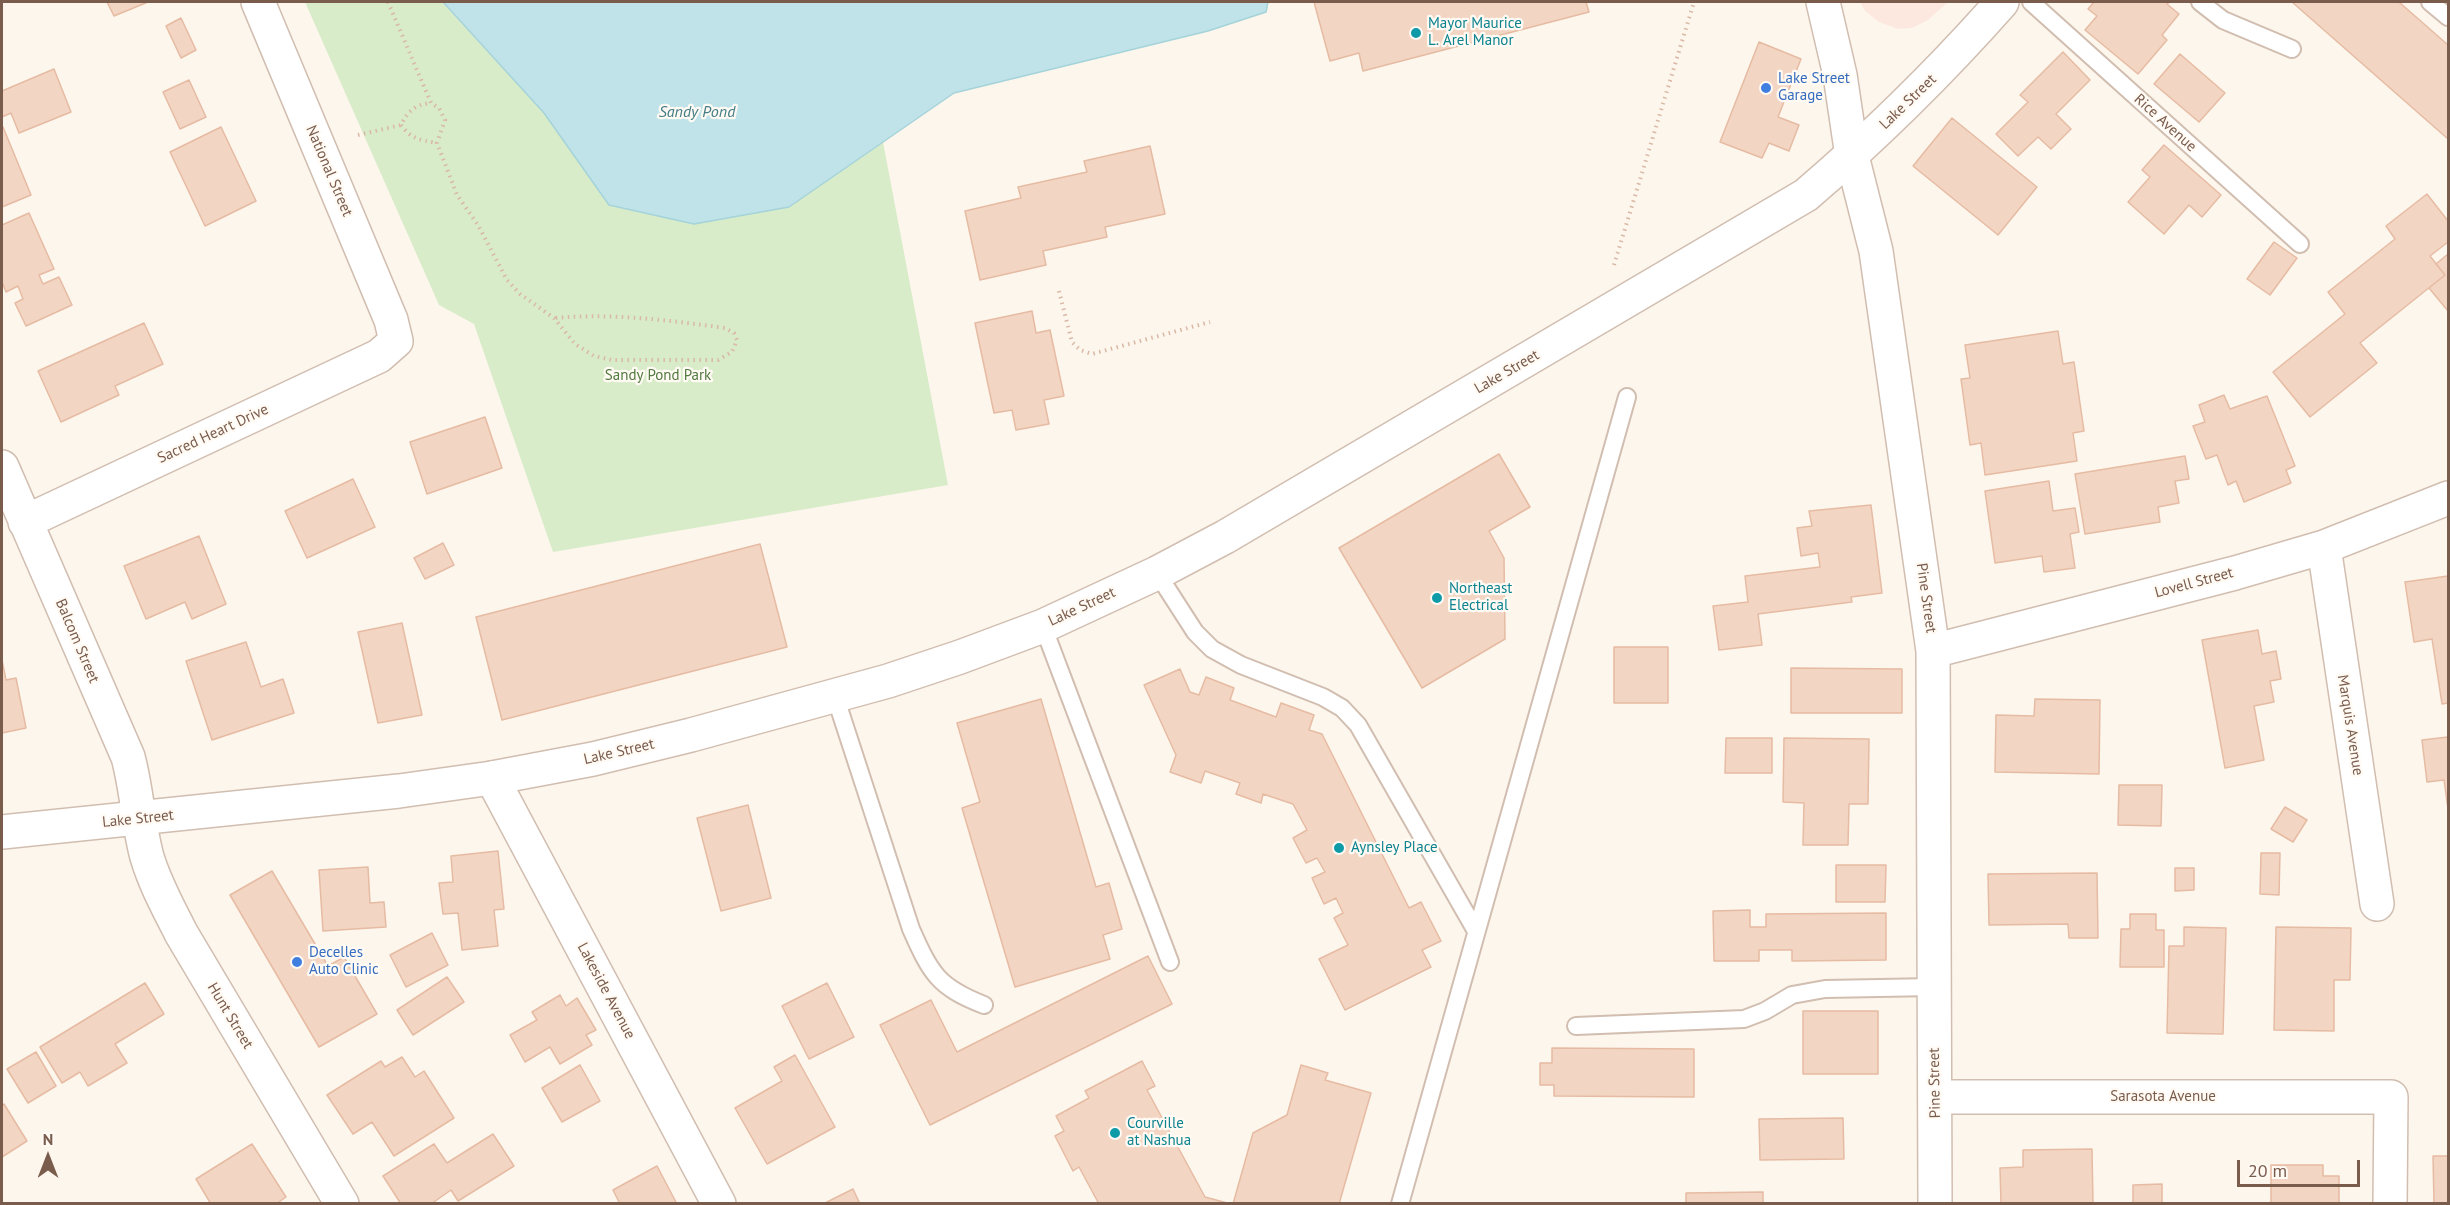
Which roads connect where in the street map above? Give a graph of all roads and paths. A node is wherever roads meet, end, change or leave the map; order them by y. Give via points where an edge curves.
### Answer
1 (258, 2) edge
2 (388, 2) edge
3 (1694, 2) edge
4 (1822, 2) edge
5 (2002, 2) edge
6 (2031, 2) edge
7 (2200, 2) edge
8 (2430, 2) edge
9 (2448, 17) edge
10 (2292, 49) dead end
11 (431, 103) junction
12 (401, 124) junction
13 (358, 135) dead end
14 (437, 143) junction
15 (1852, 156) junction
16 (2300, 244) dead end
17 (1610, 276) dead end
18 (1059, 291) dead end
19 (554, 318) junction
20 (1210, 322) dead end
21 (396, 341) joint
22 (1627, 397) dead end
23 (2, 467) edge
24 (2448, 498) edge
25 (25, 522) junction
26 (2324, 547) junction
27 (1157, 573) junction
28 (1043, 626) junction
29 (1933, 651) junction
30 (836, 696) junction
31 (492, 778) junction
32 (140, 819) junction
33 (2, 832) edge
34 (2377, 904) dead end
35 (1476, 931) junction
36 (1170, 962) dead end
37 (1934, 987) junction
38 (984, 1005) dead end
39 (1576, 1026) dead end
40 (1935, 1097) junction
41 (342, 1203) edge
42 (719, 1203) edge
43 (1400, 1203) edge
44 (1935, 1203) edge
45 (2390, 1203) edge

1 - 21 street, National Street via 391,320
2 - 11 path
3 - 17 path
4 - 15 street, Pine Street via 1840,75
5 - 15 street, Lake Street via 1942,69
6 - 16 lane, Rice Avenue
7 - 10 lane via 2223,21
8 - 9 lane
11 - 12 path via 418,105
11 - 14 path via 445,120
12 - 13 path
12 - 14 path via 408,135
14 - 19 path via 457,195 507,280
15 - 27 street, Lake Street via 1797,201 1283,504
15 - 29 street, Pine Street via 1876,251
18 - 20 path via 1072,342 1092,354
19 - 19 path via 597,315 664,320 725,328 737,340 732,352 718,360 612,360 594,356 575,344
21 - 25 street, Sacred Heart Drive via 379,356
22 - 35 lane
23 - 25 street, Balcom Street
24 - 26 street, Lovell Street
25 - 32 street, Balcom Street via 128,757
26 - 29 street, Lovell Street
26 - 34 street, Marquis Avenue
27 - 28 street, Lake Street
27 - 35 lane via 1195,632 1212,649 1241,665 1323,697 1342,708 1358,725
28 - 30 street, Lake Street
28 - 36 lane
29 - 37 street, Pine Street
30 - 31 street, Lake Street via 593,759
30 - 38 lane via 924,959 958,995
31 - 32 street, Lake Street
31 - 42 street, Lakeside Avenue
32 - 33 street, Lake Street
32 - 41 street, Hunt Street via 158,887 181,933
35 - 43 lane
37 - 39 lane via 1825,989 1792,995 1744,1019
37 - 40 street, Pine Street
40 - 44 street, Pine Street
40 - 45 street, Sarasota Avenue via 2391,1097

